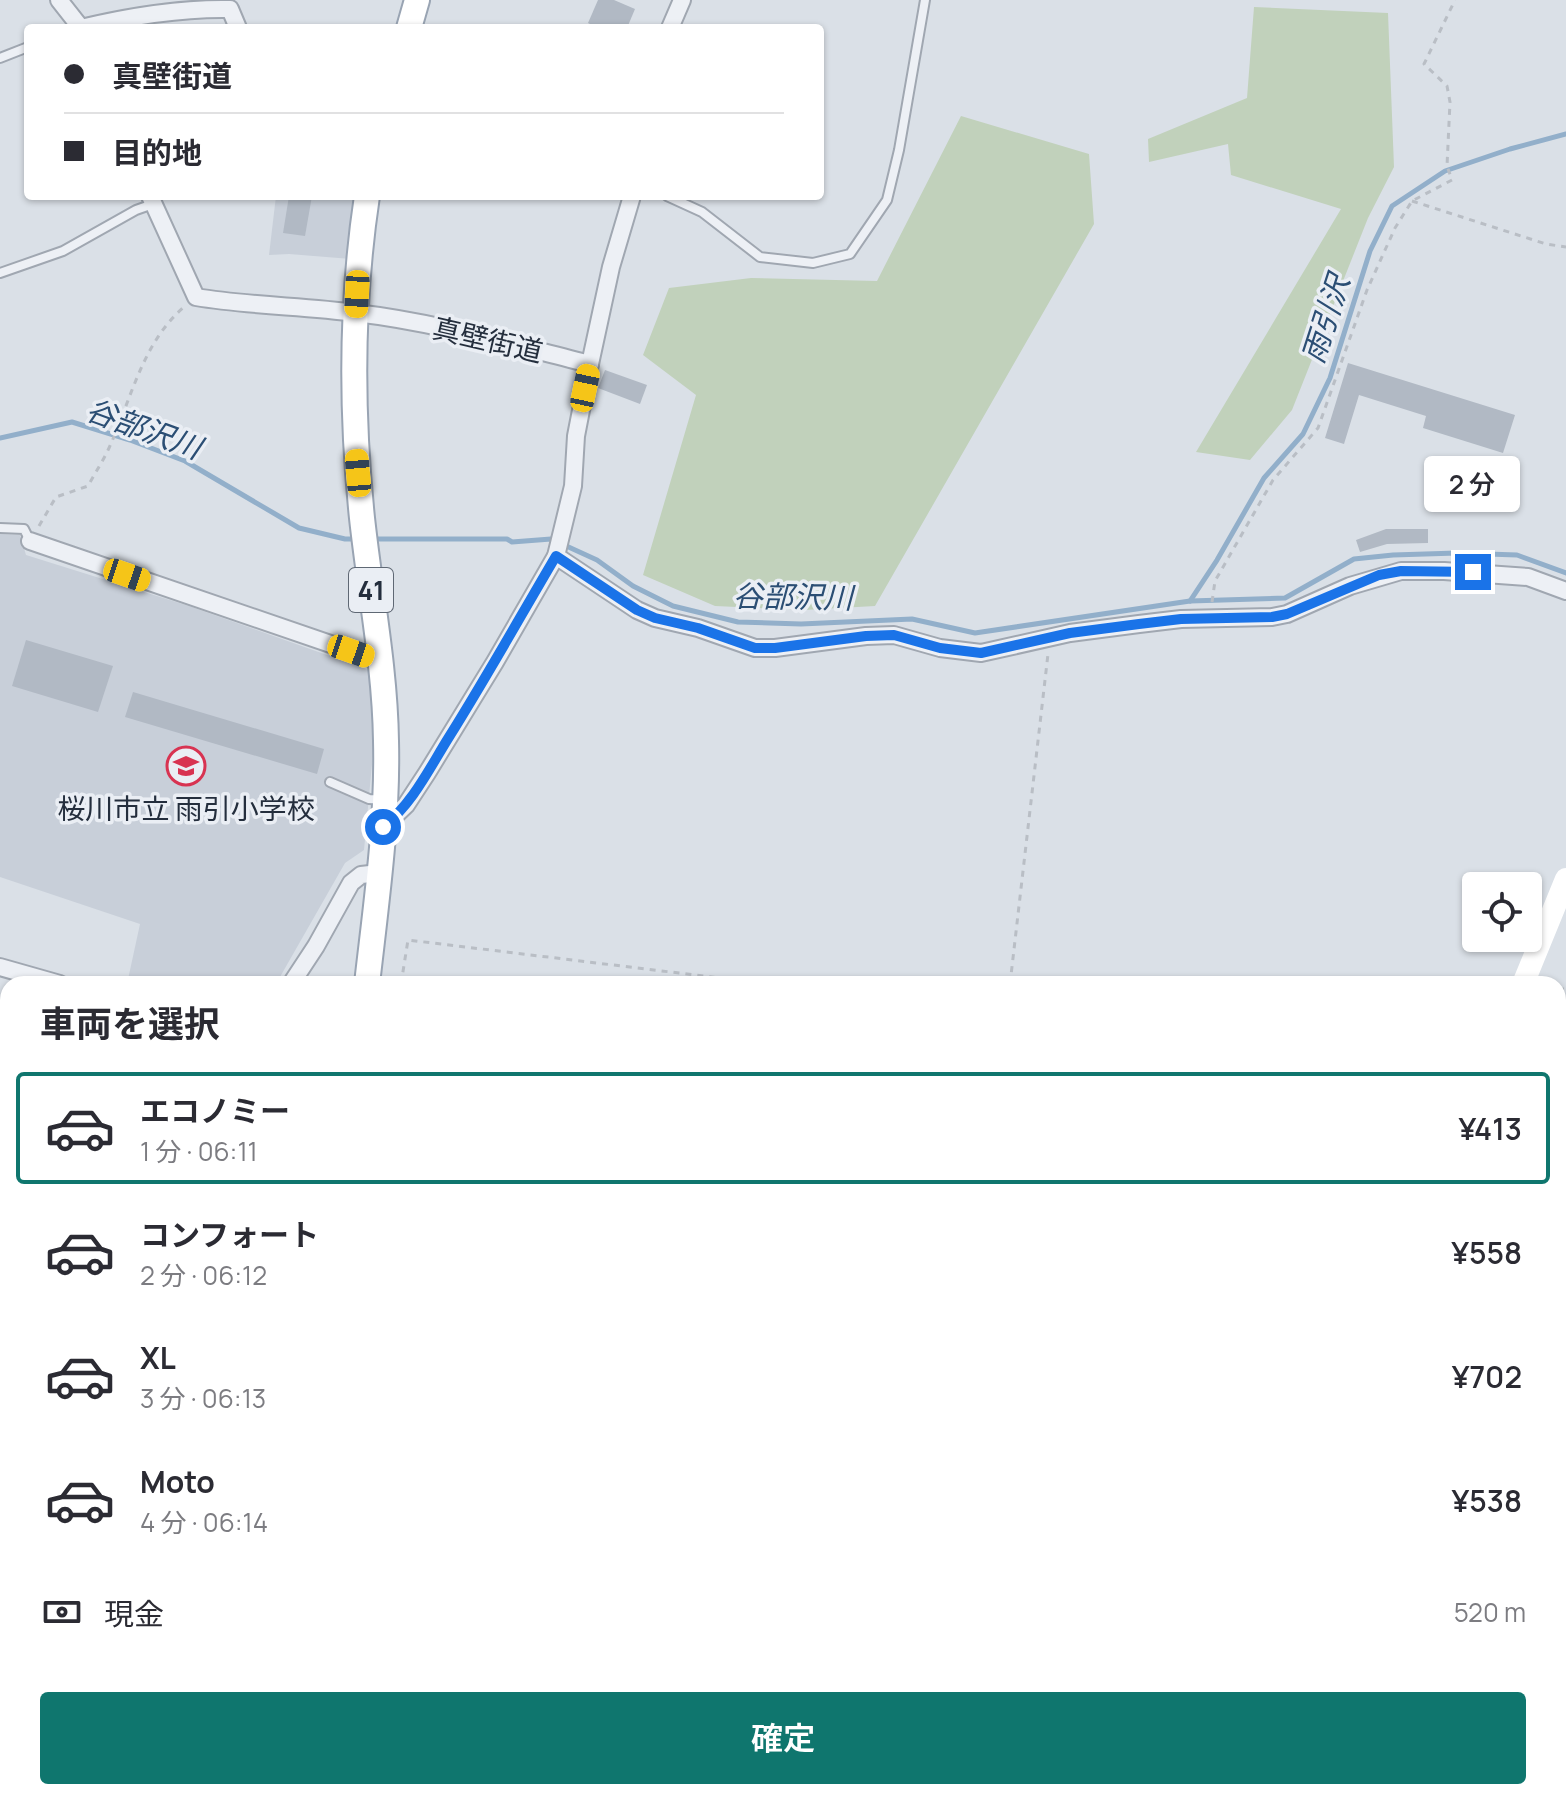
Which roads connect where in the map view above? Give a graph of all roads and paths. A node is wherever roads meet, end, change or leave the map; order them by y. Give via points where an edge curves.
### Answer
1 (59, 0) edge
2 (417, 0) edge
3 (682, 0) edge
4 (925, 0) edge
5 (1455, 0) edge
6 (78, 24) edge
7 (98, 24) edge
8 (236, 24) edge
9 (410, 24) edge
10 (672, 24) edge
11 (24, 49) edge
12 (0, 58) edge
13 (152, 200) edge
14 (366, 200) edge
15 (631, 200) edge
16 (676, 200) edge
17 (1412, 201) junction
18 (1566, 247) edge
19 (0, 273) edge
20 (196, 297) junction
21 (356, 313) junction
22 (590, 364) junction
23 (0, 528) edge
24 (30, 541) junction
25 (559, 547) junction
26 (1566, 591) edge
27 (1210, 618) junction
28 (1050, 639) junction
29 (380, 661) junction
30 (330, 782) dead end
31 (385, 800) junction
32 (383, 827) junction
33 (379, 873) junction
34 (1566, 879) edge
35 (0, 967) edge
36 (32, 976) edge
37 (296, 976) edge
38 (368, 976) edge
39 (402, 976) edge
40 (703, 976) edge
41 (1011, 976) edge
42 (1526, 976) edge

1 - 6 street
2 - 9 main road
3 - 10 street
4 - 16 lane via 887,200 850,254 813,263 760,257 702,212
5 - 17 path via 1424,64 1447,86 1447,166 1452,180
7 - 8 street via 192,8 230,9
11 - 12 lane
13 - 19 lane via 63,251
13 - 20 street
14 - 21 main road, 41
15 - 22 street
17 - 18 path
17 - 27 path via 1367,290 1318,428 1273,480 1215,581
20 - 21 street, 真壁街道
20 - 24 path via 169,320 151,346 88,486 56,497
21 - 22 street, 真壁街道 via 427,324
21 - 29 main road, 41 via 356,449
22 - 25 street
23 - 24 lane via 24,529
24 - 29 street
25 - 28 street via 637,610 755,648 894,635 981,653
25 - 32 street via 427,773
26 - 27 street via 1528,577 1401,571 1287,614
27 - 28 street
28 - 41 path
29 - 31 main road, 41
30 - 31 lane via 369,799
31 - 32 main road, 41
32 - 33 main road, 41
33 - 37 street via 361,875 351,883
33 - 38 main road, 41
34 - 42 street
35 - 36 street
39 - 40 path via 408,940

